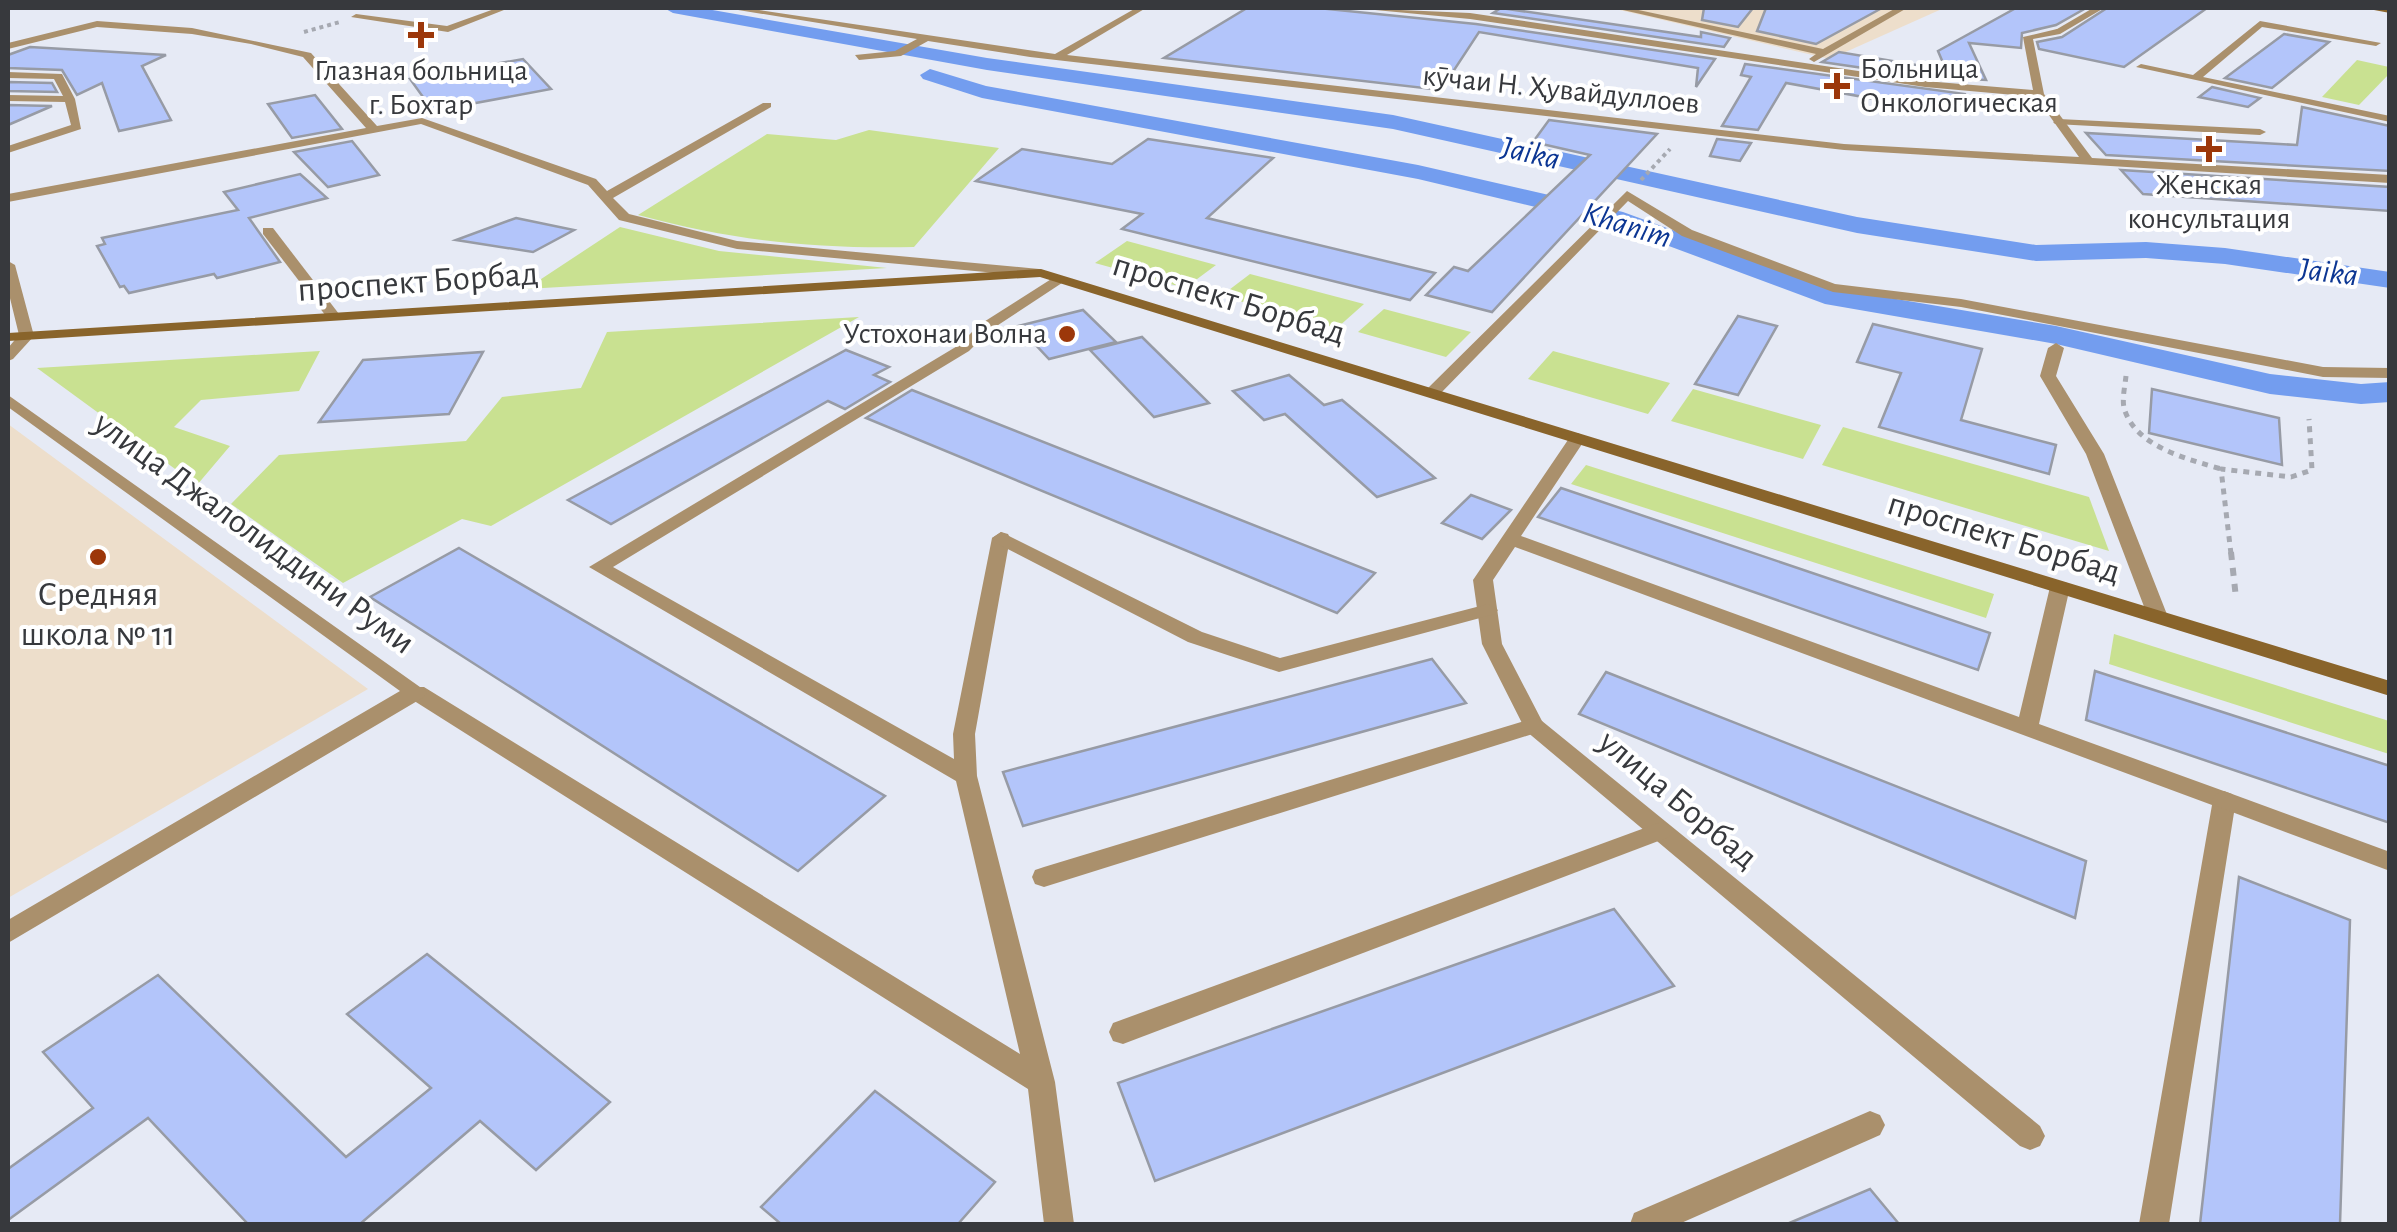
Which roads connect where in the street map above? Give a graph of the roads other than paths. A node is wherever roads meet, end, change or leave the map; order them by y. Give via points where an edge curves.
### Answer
1 (387, 8) edge
2 (504, 8) edge
3 (731, 8) edge
4 (1142, 8) edge
5 (1359, 8) edge
6 (1619, 8) edge
7 (1902, 8) edge
8 (2099, 8) edge
9 (2377, 8) edge
10 (2390, 10) edge
11 (356, 17) junction
12 (341, 22) dead end
13 (927, 38) junction
14 (2376, 43) junction
15 (2389, 45) edge
16 (8, 46) edge
17 (1822, 52) junction
18 (2358, 56) dead end
19 (858, 57) dead end
20 (1057, 58) junction
21 (1805, 66) junction
22 (2141, 67) dead end
23 (8, 75) edge
24 (2196, 78) junction
25 (2038, 94) junction
26 (8, 98) edge
27 (70, 98) junction
28 (767, 104) dead end
29 (2390, 120) edge
30 (2059, 122) junction
31 (374, 130) junction
32 (2260, 132) dead end
33 (8, 150) edge
34 (2088, 161) junction
35 (2390, 179) edge
36 (606, 197) junction
37 (8, 198) edge
38 (268, 231) dead end
39 (8, 265) edge
40 (1041, 273) junction
41 (1062, 279) junction
42 (334, 317) junction
43 (28, 336) junction
44 (8, 337) edge
45 (2056, 348) dead end
46 (8, 356) edge
47 (2390, 373) edge
48 (1432, 393) junction
49 (8, 400) edge
50 (1578, 438) junction
51 (1511, 539) junction
52 (2060, 587) junction
53 (1488, 610) junction
54 (2158, 618) junction
55 (2390, 689) edge
56 (416, 692) junction
57 (1534, 726) junction
58 (2027, 728) junction
59 (966, 776) junction
60 (2224, 800) junction
61 (1661, 830) junction
62 (2390, 862) edge
63 (1044, 877) dead end
64 (8, 932) edge
65 (1124, 1032) dead end
66 (1042, 1082) junction
67 (1870, 1125) dead end
68 (2030, 1136) dead end
69 (1059, 1224) edge
70 (1645, 1224) edge
71 (2154, 1224) edge

1 - 11 street
2 - 11 street via 448,29
3 - 13 street, кӯчаи Н. Ҳувайдуллоев
4 - 20 street
5 - 21 street via 1470,16
6 - 17 street
7 - 17 street
8 - 25 street via 2056,32 2028,37
9 - 10 street
11 - 12 street
13 - 19 street via 897,54
13 - 20 street, кӯчаи Н. Ҳувайдуллоев
14 - 15 street
14 - 18 street
14 - 24 street via 2260,24
16 - 31 street via 97,24 252,41 308,55
17 - 21 street
20 - 34 street, кӯчаи Н. Ҳувайдуллоев via 1844,147
21 - 25 street
22 - 24 street
23 - 27 street via 58,76
24 - 29 street
25 - 30 street
26 - 27 street
27 - 33 street via 77,127
28 - 36 street
30 - 32 street
30 - 34 street
31 - 36 street via 422,121 592,182
31 - 37 street
34 - 35 street, кӯчаи Н. Ҳувайдуллоев
36 - 40 street via 624,216 738,245
38 - 42 street
39 - 43 street
40 - 41 street, проспект Борбад
40 - 42 street, проспект Борбад
41 - 48 street, проспект Борбад
41 - 59 street via 964,348 599,566
42 - 43 street, проспект Борбад
43 - 44 street, проспект Борбад
43 - 46 street
45 - 54 street via 2048,376 2096,454
47 - 48 street via 2323,372 1961,304 1832,288 1687,234 1622,200
48 - 50 street, проспект Борбад
49 - 56 street, улица Джалолиддини Руми
50 - 51 street, улица Борбад
50 - 52 street, проспект Борбад
51 - 53 street, улица Борбад via 1484,580
51 - 58 street
52 - 54 street, проспект Борбад
52 - 58 street
53 - 57 street, улица Борбад via 1492,644
53 - 59 street via 1279,665 1195,637 1001,538 964,734
54 - 55 street, проспект Борбад
56 - 64 street, улица Джалолиддини Руми
56 - 66 street
57 - 61 street, улица Борбад
57 - 63 street
58 - 60 street
59 - 66 street
60 - 62 street
60 - 71 street
61 - 65 street
61 - 68 street, улица Борбад
66 - 69 street
67 - 70 street

